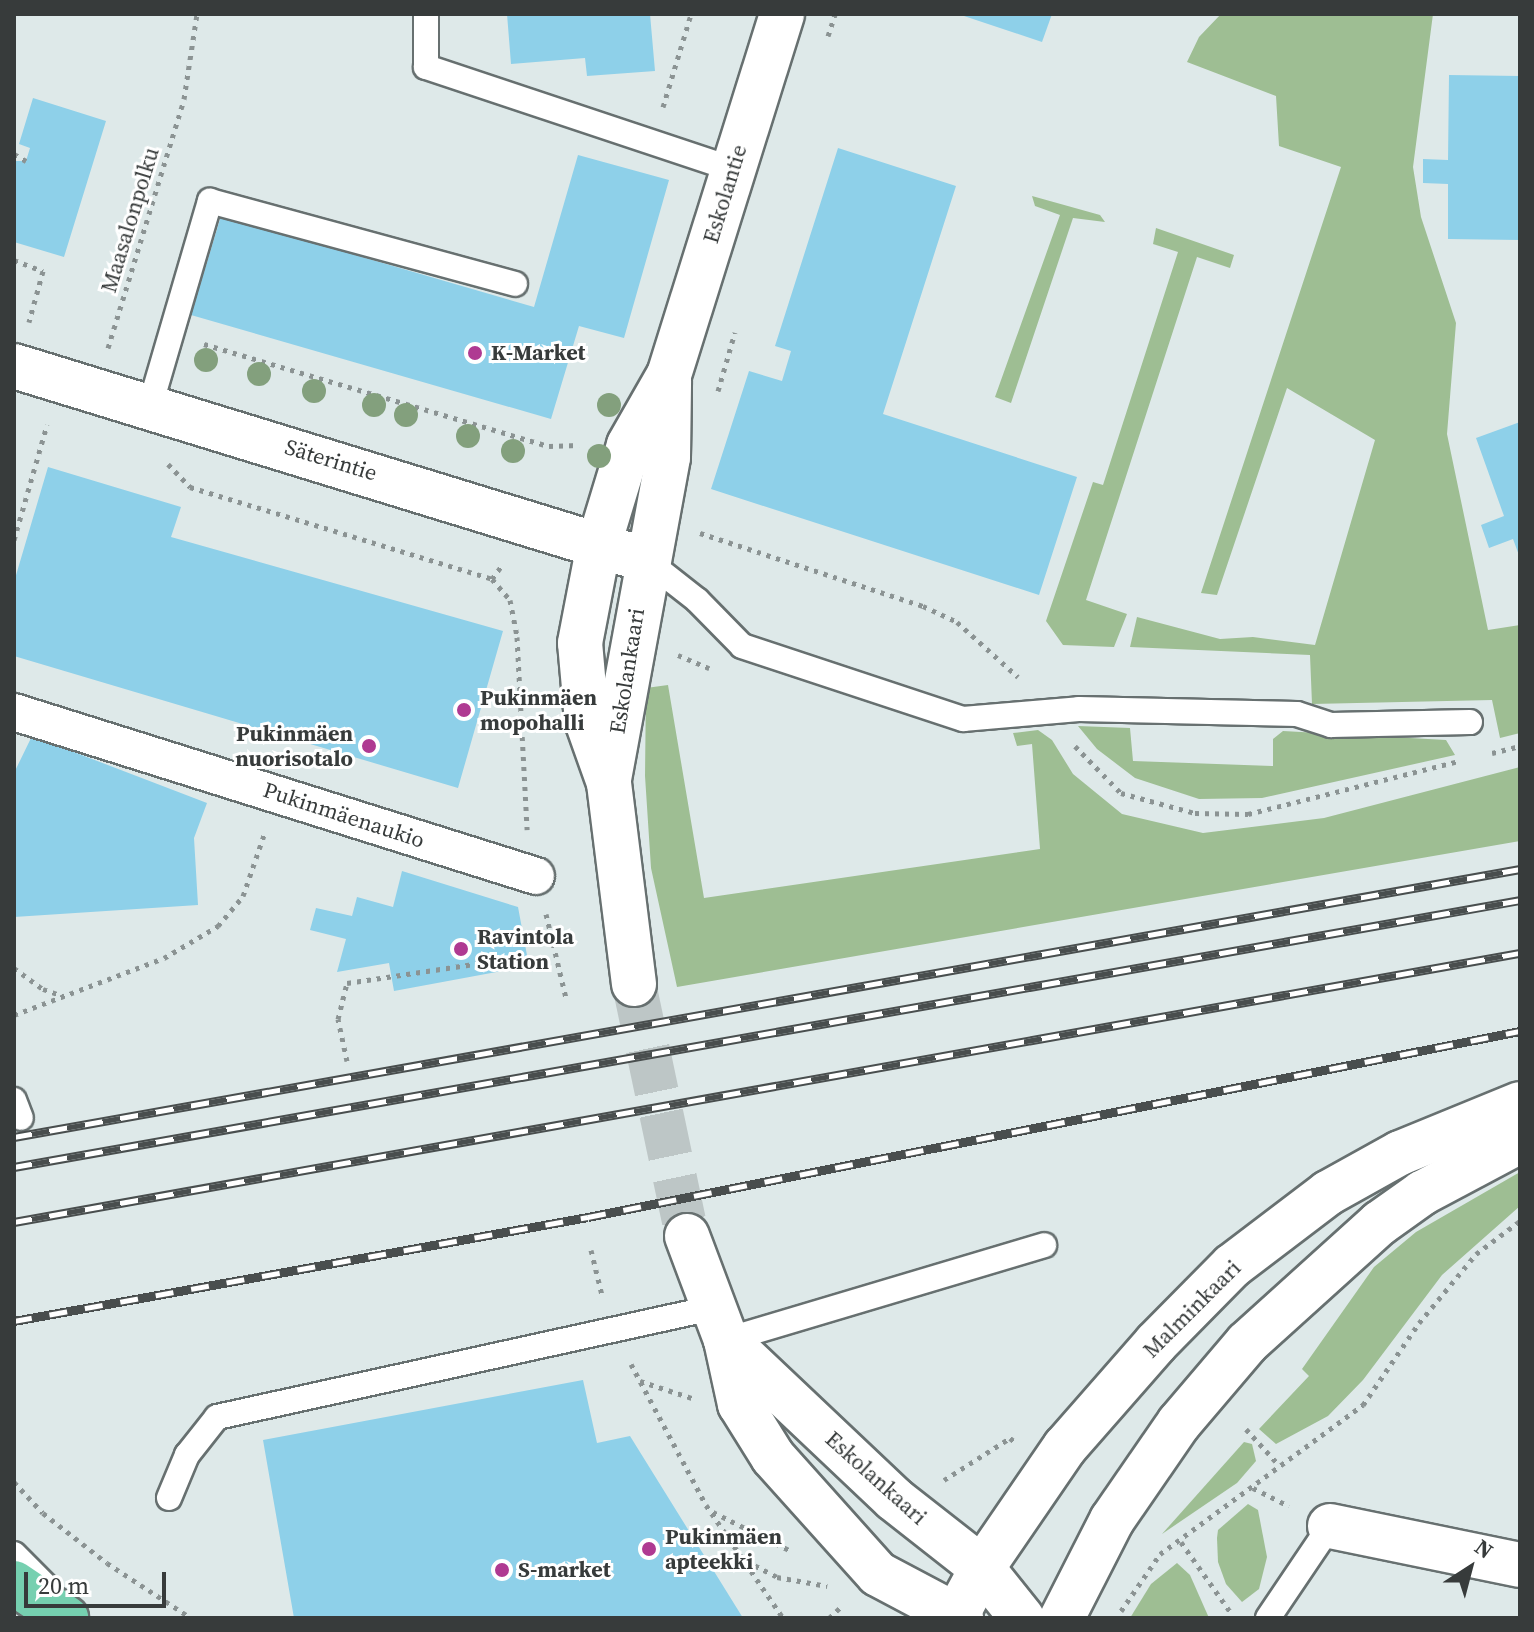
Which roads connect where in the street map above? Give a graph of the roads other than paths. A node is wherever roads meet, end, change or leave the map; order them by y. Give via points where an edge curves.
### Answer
1 (426, 14) edge
2 (782, 14) edge
3 (733, 169) junction
4 (515, 284) dead end
5 (21, 346) edge
6 (669, 375) junction
7 (150, 406) junction
8 (599, 544) junction
9 (646, 560) junction
10 (14, 712) edge
11 (1470, 722) dead end
12 (609, 783) junction
13 (536, 876) road end
14 (634, 984) tunnel mouth
15 (1520, 1104) edge
16 (1520, 1141) edge
17 (687, 1236) tunnel mouth
18 (1044, 1245) dead end
19 (719, 1324) junction
20 (169, 1498) dead end
21 (1330, 1526) joint
22 (14, 1554) edge
23 (1520, 1565) edge
24 (982, 1568) junction
25 (14, 1583) edge
26 (958, 1617) edge
27 (66, 1618) edge
28 (78, 1618) edge
29 (1022, 1618) edge
30 (1062, 1618) edge
31 (1268, 1618) edge

1 - 3 lane via 426,67
2 - 3 street, Eskolantie
3 - 6 street, Eskolantie
4 - 7 lane via 210,201
5 - 7 street, Säterintie via 96,391
6 - 8 street, Eskolantie via 629,445
6 - 9 street, Eskolantie via 668,457
7 - 8 street, Säterintie
8 - 9 street, Säterintie
8 - 12 street, Eskolankaari via 580,643 587,721
9 - 11 lane via 697,600 742,646 963,719 1079,709 1297,714 1331,725
9 - 12 street, Eskolankaari
10 - 13 street, Pukinmäenaukio
12 - 14 street, Eskolankaari
15 - 24 street, Malminkaari via 1415,1146 1328,1193 1232,1266 1156,1343 1049,1470
16 - 30 street via 1422,1193 1380,1223 1247,1343 1179,1423 1112,1520
17 - 19 street, Eskolankaari
18 - 19 lane
19 - 20 lane via 617,1332 217,1417 187,1455
19 - 24 street, Eskolankaari via 919,1518
19 - 26 street, Eskolankaari via 740,1404 773,1457 878,1574
21 - 23 street
21 - 31 lane
22 - 28 lane
24 - 26 street, Malminkaari
24 - 29 street, Eskolankaari
25 - 27 highway

